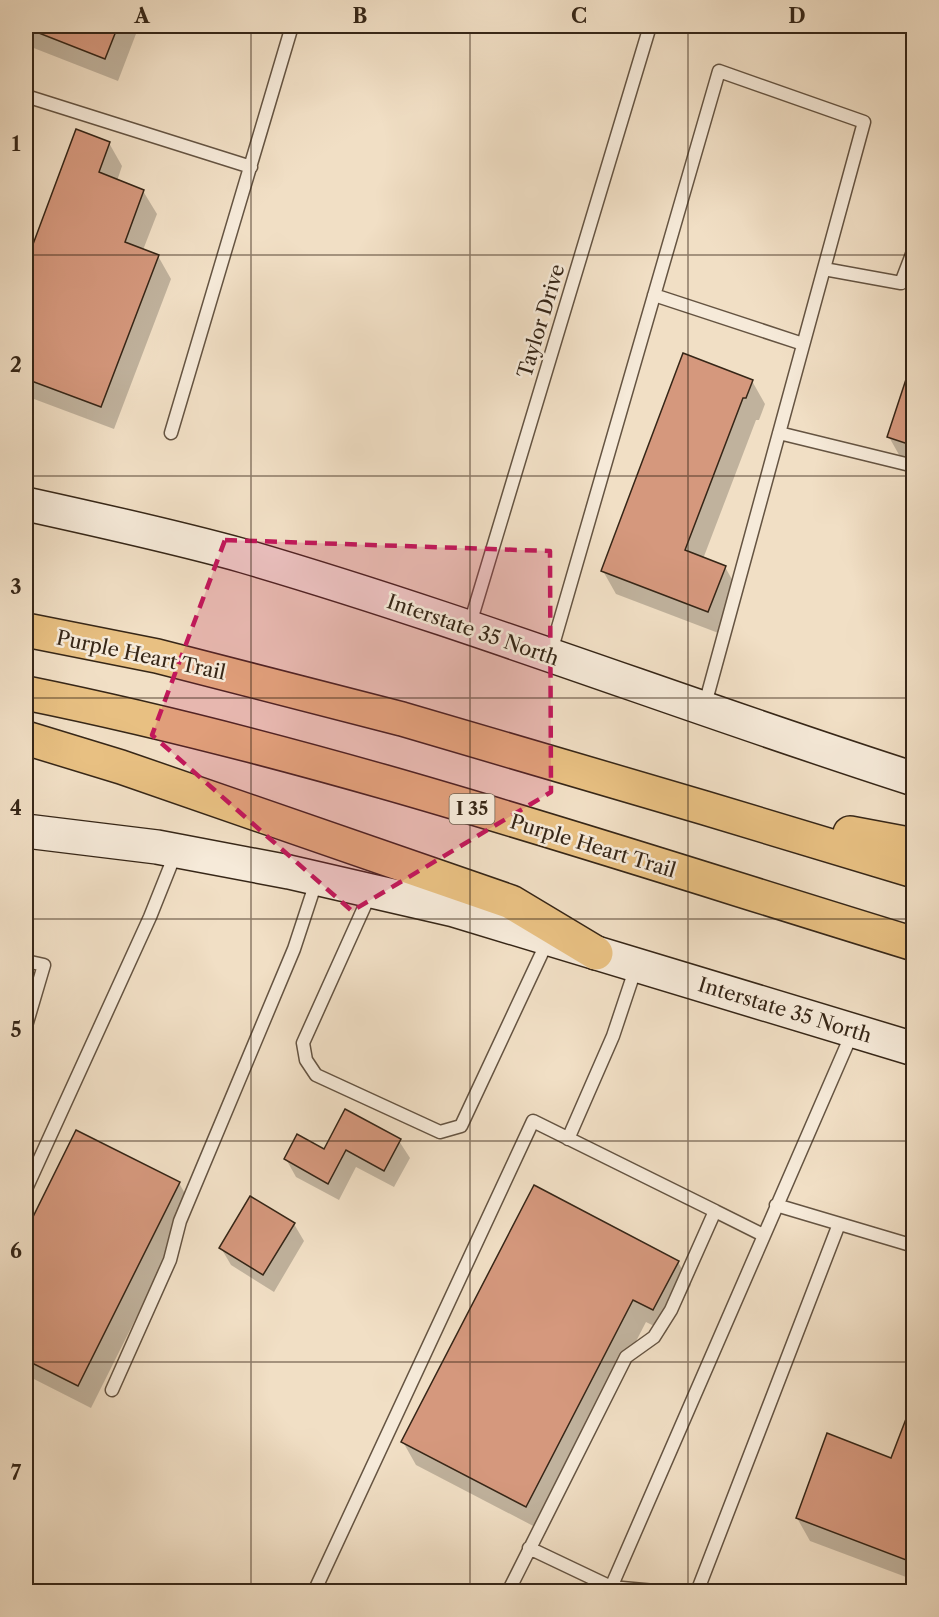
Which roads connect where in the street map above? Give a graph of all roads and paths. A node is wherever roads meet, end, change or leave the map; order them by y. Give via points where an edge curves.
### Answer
1 (292, 26) edge
2 (650, 26) edge
3 (26, 96) edge
4 (251, 166) junction
5 (914, 249) edge
6 (824, 268) junction
7 (654, 295) junction
8 (803, 344) junction
9 (171, 433) dead end
10 (779, 433) junction
11 (914, 466) edge
12 (26, 504) edge
13 (469, 628) junction
14 (26, 630) edge
15 (550, 656) junction
16 (26, 693) edge
17 (703, 710) junction
18 (26, 738) edge
19 (914, 779) edge
20 (705, 808) junction
21 (26, 831) edge
22 (914, 845) edge
23 (176, 851) junction
24 (914, 871) edge
25 (317, 878) junction
26 (371, 891) junction
27 (548, 939) junction
28 (914, 944) edge
29 (596, 953) junction
30 (26, 961) edge
31 (637, 966) junction
32 (26, 1026) edge
33 (854, 1030) junction
34 (914, 1049) edge
35 (568, 1139) junction
36 (26, 1189) edge
37 (776, 1205) junction
38 (715, 1211) junction
39 (839, 1224) junction
40 (764, 1234) junction
41 (914, 1246) edge
42 (112, 1390) dead end
43 (529, 1548) junction
44 (610, 1589) edge
45 (314, 1592) edge
46 (508, 1592) edge
47 (666, 1592) edge
48 (697, 1592) edge

1 - 4 lane
2 - 13 lane, Taylor Drive
3 - 4 lane
4 - 9 lane
5 - 6 lane via 902,283
6 - 7 lane via 864,122 719,71
6 - 8 lane
7 - 8 lane
7 - 15 lane
8 - 10 lane
10 - 11 lane
10 - 17 lane
12 - 13 main road, Interstate 35 North via 242,556
13 - 15 main road, Interstate 35 North
14 - 20 highway, Purple Heart Trail via 266,683
15 - 17 main road, Interstate 35 North
16 - 28 highway, Purple Heart Trail / I 35 via 128,714 376,779
17 - 19 main road, Interstate 35 North
18 - 29 highway via 511,902
20 - 22 highway
20 - 24 highway, Purple Heart Trail
21 - 23 main road, Interstate 35 North
23 - 25 main road, Interstate 35 North
23 - 36 lane via 150,917
25 - 26 main road, Interstate 35 North
25 - 42 lane via 294,949 180,1221 170,1260
26 - 27 main road, Interstate 35 North via 454,910
26 - 27 lane via 303,1043 306,1060 316,1076 440,1132 461,1126
27 - 29 main road, Interstate 35 North
29 - 31 main road, Interstate 35 North
30 - 32 lane via 44,965
31 - 33 main road, Interstate 35 North
31 - 35 lane via 613,1036
33 - 34 main road, Interstate 35 North
33 - 37 lane
35 - 38 lane
35 - 45 lane via 533,1121
37 - 39 lane
37 - 40 lane
38 - 40 lane
38 - 43 lane via 671,1310 654,1337 626,1357
39 - 41 lane
39 - 48 lane
40 - 44 lane
43 - 44 lane
43 - 46 lane
44 - 47 lane

